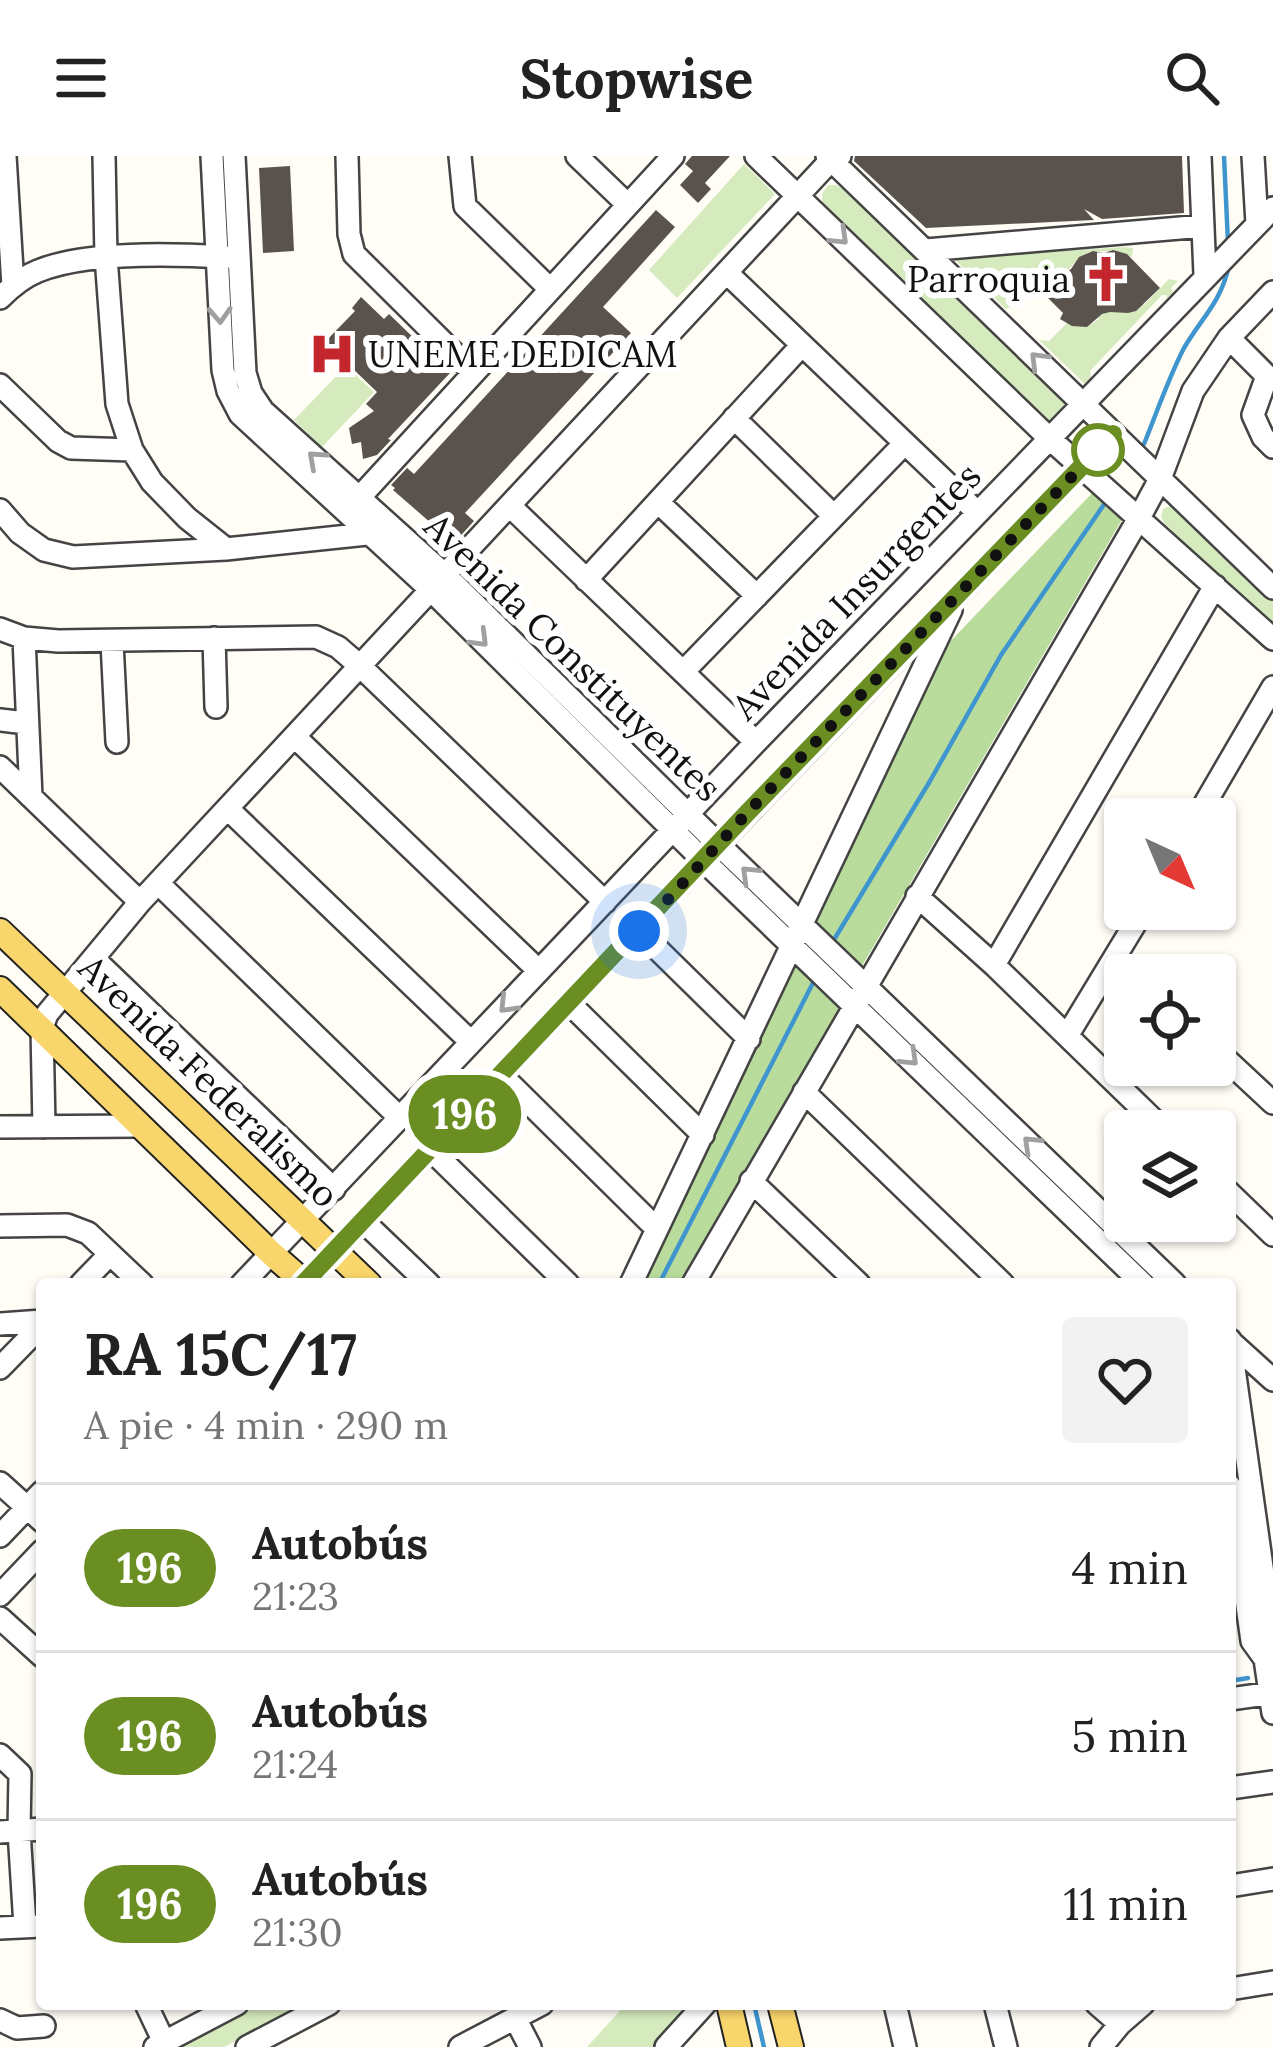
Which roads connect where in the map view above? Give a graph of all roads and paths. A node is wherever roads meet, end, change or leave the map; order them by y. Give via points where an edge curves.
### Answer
1 (5, 156) edge
2 (104, 156) edge
3 (212, 156) edge
4 (234, 156) edge
5 (346, 156) edge
6 (460, 156) edge
7 (577, 156) edge
8 (674, 156) edge
9 (756, 156) edge
10 (1200, 156) edge
11 (1253, 156) edge
12 (833, 157) edge
13 (798, 198) junction
14 (628, 205) junction
15 (1259, 222) edge
16 (1203, 226) junction
17 (926, 250) junction
18 (106, 257) junction
19 (227, 257) junction
20 (1209, 272) junction
21 (727, 273) junction
22 (550, 289) junction
23 (6, 292) edge
24 (1273, 292) edge
25 (1228, 338) junction
26 (802, 345) junction
27 (473, 372) junction
28 (1270, 374) edge
29 (0, 385) edge
30 (1082, 404) junction
31 (734, 418) junction
32 (1113, 434) junction
33 (1049, 438) junction
34 (905, 443) junction
35 (1273, 447) edge
36 (132, 450) junction
37 (1081, 467) junction
38 (1160, 479) junction
39 (359, 498) junction
40 (658, 502) junction
41 (510, 506) junction
42 (0, 510) edge
43 (977, 512) junction
44 (834, 516) junction
45 (1139, 518) junction
46 (375, 527) junction
47 (226, 548) junction
48 (586, 580) junction
49 (437, 582) junction
50 (1215, 586) junction
51 (1273, 588) edge
52 (958, 593) junction
53 (757, 596) junction
54 (0, 629) edge
55 (24, 638) junction
56 (214, 638) junction
57 (1273, 639) edge
58 (112, 641) junction
59 (360, 666) junction
60 (683, 672) junction
61 (1273, 687) edge
62 (216, 707) dead end
63 (0, 720) edge
64 (26, 723) junction
65 (296, 737) junction
66 (117, 742) dead end
67 (756, 742) junction
68 (0, 767) edge
69 (31, 797) junction
70 (1208, 798) edge
71 (228, 808) junction
72 (680, 822) junction
73 (711, 852) junction
74 (158, 883) junction
75 (917, 896) junction
76 (140, 902) junction
77 (605, 902) junction
78 (0, 931) edge
79 (639, 931) junction
80 (798, 935) junction
81 (94, 959) junction
82 (994, 965) junction
83 (539, 971) junction
84 (1104, 976) edge
85 (0, 989) edge
86 (64, 992) junction
87 (860, 995) junction
88 (570, 1004) junction
89 (42, 1028) junction
90 (1067, 1036) junction
91 (749, 1039) junction
92 (471, 1042) junction
93 (1236, 1069) edge
94 (502, 1076) junction
95 (804, 1092) junction
96 (1273, 1103) edge
97 (1143, 1110) edge
98 (399, 1117) junction
99 (44, 1126) junction
100 (140, 1126) junction
101 (0, 1127) edge
102 (703, 1135) junction
103 (431, 1150) junction
104 (751, 1181) junction
105 (1053, 1181) junction
106 (334, 1189) junction
107 (1236, 1199) edge
108 (303, 1221) junction
109 (363, 1221) junction
110 (0, 1226) edge
111 (657, 1229) junction
112 (1273, 1235) edge
113 (334, 1251) junction
114 (110, 1254) junction
115 (272, 1254) junction
116 (698, 1275) edge
117 (87, 1278) edge
118 (136, 1278) edge
119 (248, 1278) edge
120 (299, 1278) edge
121 (310, 1278) edge
122 (363, 1278) edge
123 (423, 1278) edge
124 (562, 1278) edge
125 (634, 1278) edge
126 (852, 1278) edge
127 (997, 1278) edge
128 (1138, 1278) edge
129 (1168, 1278) edge
130 (36, 1323) edge
131 (0, 1324) edge
132 (36, 1329) edge
133 (1236, 1346) edge
134 (3, 1359) edge
135 (1273, 1380) edge
136 (1273, 1467) edge
137 (0, 1483) edge
138 (1236, 1486) edge
139 (1236, 1489) edge
140 (36, 1506) edge
141 (36, 1508) edge
142 (1249, 1527) edge
143 (0, 1536) edge
144 (36, 1557) edge
145 (0, 1595) edge
146 (0, 1618) edge
147 (1266, 1644) edge
148 (36, 1651) edge
149 (1236, 1699) edge
150 (1272, 1699) edge
151 (2, 1760) edge
152 (1273, 1782) edge
153 (1236, 1787) edge
154 (20, 1831) edge
155 (1273, 1879) edge
156 (1236, 1885) edge
157 (33, 1926) edge
158 (0, 1928) edge
159 (1273, 1982) edge
160 (1236, 1988) edge
161 (148, 2010) edge
162 (225, 2010) edge
163 (318, 2010) edge
164 (530, 2010) edge
165 (700, 2010) edge
166 (730, 2010) edge
167 (782, 2010) edge
168 (896, 2010) edge
169 (997, 2010) edge
170 (1104, 2010) edge
171 (1136, 2010) edge
172 (515, 2018) junction
173 (0, 2020) edge
174 (1120, 2024) junction
175 (44, 2026) dead end
176 (160, 2044) edge
177 (247, 2047) edge
178 (460, 2047) edge
179 (530, 2047) edge
180 (666, 2047) edge
181 (739, 2047) edge
182 (791, 2047) edge
183 (905, 2047) edge
184 (1006, 2047) edge
185 (1101, 2047) edge

1 - 23 street
2 - 18 street
3 - 19 street, Avenida Constituyentes
4 - 19 street, Avenida Constituyentes
5 - 27 street via 354,254
6 - 22 street via 465,206
7 - 14 street
8 - 14 street
9 - 13 street
10 - 16 street
11 - 15 street
12 - 13 street
12 - 17 street
13 - 21 street
13 -> 33 street
14 - 22 street
15 - 20 street, Avenida Insurgentes
16 - 17 street
16 - 20 street
30 -> 17 street
18 - 19 street
18 - 23 street via 36,272
18 - 36 street via 117,404
39 -> 19 street, Avenida Constituyentes via 251,393
19 -> 46 street, Avenida Constituyentes via 223,370 240,414
20 - 30 street, Avenida Insurgentes
21 - 26 street
21 - 41 street
22 - 27 street
24 - 25 street
25 - 28 street
25 - 38 street via 1193,391
26 - 31 street
26 - 34 street
27 - 39 street
28 - 35 street via 1253,415
29 - 36 street via 71,448
30 - 32 street
30 - 33 street, Avenida Insurgentes
31 - 40 street
31 - 44 street
32 - 37 street, Avenida Insurgentes
32 - 38 street
33 - 37 street
33 - 43 street, Avenida Insurgentes
34 - 43 street
34 - 44 street
36 - 47 street via 152,482
37 - 45 street
37 - 52 street, Avenida Insurgentes
38 - 45 street
38 - 51 street
39 - 46 street, Avenida Constituyentes
40 - 48 street
40 - 53 street
41 - 48 street
41 - 49 street
42 - 47 street via 44,550 73,557
43 - 67 street, Avenida Insurgentes
44 - 53 street
45 - 50 street
45 - 75 street
46 - 47 street
46 - 49 street, Avenida Constituyentes
48 - 60 street
49 - 59 street
49 - 72 street, Avenida Constituyentes
50 - 57 street
50 - 82 street
52 - 73 street, Avenida Insurgentes
52 - 80 street
53 - 60 street
54 - 55 street
55 - 58 street
55 - 64 street
56 - 58 street
56 - 59 street via 316,637
56 - 62 street
58 - 66 street
59 - 65 street
59 - 77 street
60 - 67 street
61 - 70 street
63 - 64 street
64 - 69 street
65 - 71 street
65 - 83 street
67 - 72 street, Avenida Insurgentes
68 - 69 street
69 - 76 street
71 - 74 street
71 - 92 street
72 - 73 street, Avenida Constituyentes
72 - 77 street, Avenida Insurgentes
73 - 79 street, Avenida Insurgentes
73 - 80 street, Avenida Constituyentes
74 - 76 street
74 - 98 street
75 - 82 street
75 - 87 street
76 - 81 street
77 - 83 street, Avenida Insurgentes
78 - 86 main road, Avenida Federalismo
79 - 88 street, Avenida Insurgentes
79 - 91 street
80 - 87 street, Avenida Constituyentes
80 - 91 street
81 - 86 street
81 - 106 street
82 - 90 street
83 -> 92 street, Avenida Insurgentes
84 - 90 street
85 - 89 main road
86 - 89 street
86 - 108 main road, Avenida Federalismo
87 - 95 street
87 - 105 street, Avenida Constituyentes
88 - 94 street, Avenida Insurgentes
88 - 102 street
89 - 99 street
89 - 100 main road
90 - 97 street
91 - 102 street
92 - 98 street, Avenida Insurgentes
93 - 96 street
94 - 103 street, Avenida Insurgentes
94 - 111 street
95 - 104 street
95 - 127 street
98 - 106 street, Avenida Insurgentes
99 - 100 street
99 - 101 street
100 - 115 main road
102 - 111 street
103 - 109 street, Avenida Insurgentes
103 - 124 street
104 - 116 street
104 - 126 street
105 - 128 street, Avenida Constituyentes
105 - 129 street, Avenida Constituyentes
106 - 108 street, Avenida Insurgentes
107 - 112 street
108 - 113 main road, Avenida Federalismo
108 - 115 street, Avenida Insurgentes
109 - 113 street, Avenida Insurgentes
109 - 123 street
110 - 114 street via 67,1225
111 - 125 street
113 - 121 street, Avenida Insurgentes
113 - 122 main road, Avenida Federalismo
114 - 117 street
114 - 118 street
115 - 119 street, Avenida Insurgentes
115 - 120 main road
130 - 131 street
132 - 134 street
133 - 135 street
136 - 138 street
137 - 140 street
139 - 142 street
141 - 143 street
142 - 147 street
144 - 145 street
146 - 148 street
147 - 150 street
149 - 150 street
151 - 154 street via 20,1774
152 - 153 street
154 - 157 street
155 - 156 street
157 - 158 street
159 - 160 street
161 - 176 street
162 - 176 street
163 - 177 street
164 - 172 street
165 - 180 street
166 - 181 main road
167 - 182 main road
168 - 183 street
169 - 184 street
170 - 174 street
171 - 174 street
172 - 178 street
172 - 179 street
173 - 175 street
174 - 185 street

